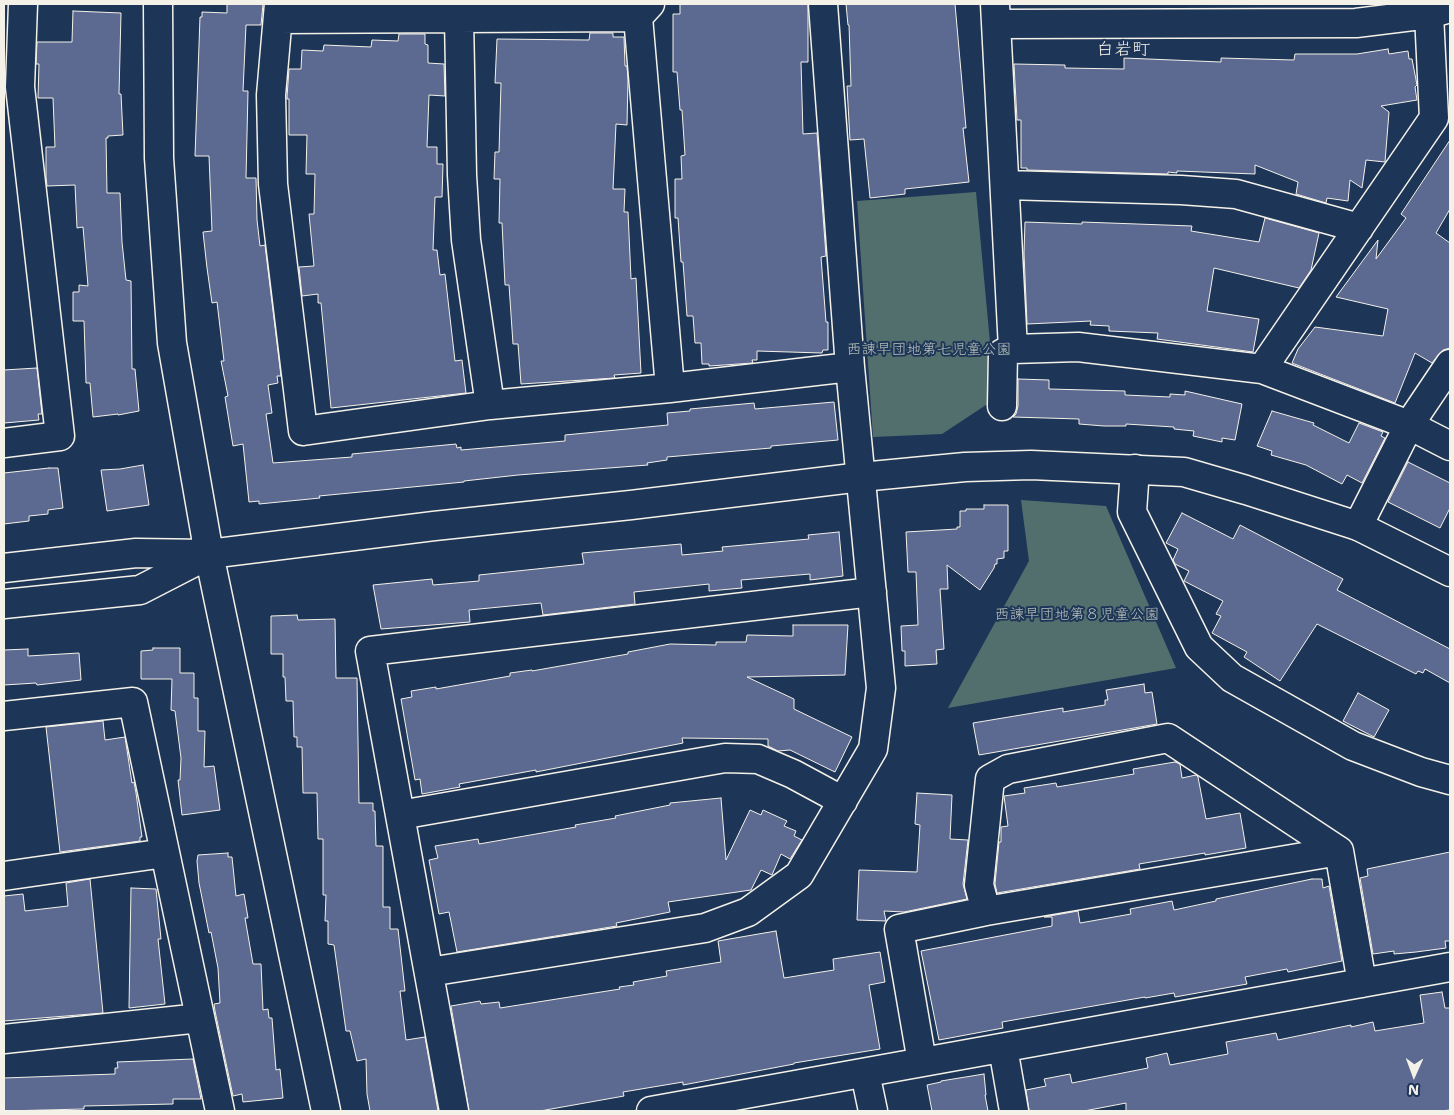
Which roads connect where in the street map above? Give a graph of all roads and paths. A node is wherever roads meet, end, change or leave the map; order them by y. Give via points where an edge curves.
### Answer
1 (23, 4) edge
2 (158, 4) edge
3 (823, 4) edge
4 (644, 10) edge
5 (278, 11) edge
6 (1440, 11) edge
7 (996, 14) edge
8 (460, 18) junction
9 (12, 86) edge
10 (1005, 185) junction
11 (1359, 228) junction
12 (1013, 350) junction
13 (1450, 364) edge
14 (850, 367) junction
15 (1262, 369) junction
16 (670, 388) junction
17 (490, 405) junction
18 (1002, 406) dead end
19 (1409, 425) junction
20 (4, 443) edge
21 (1450, 446) edge
22 (1135, 469) junction
23 (860, 476) junction
24 (1358, 526) junction
25 (209, 554) junction
26 (4, 568) edge
27 (1450, 572) edge
28 (872, 592) junction
29 (4, 604) edge
30 (4, 716) edge
31 (1450, 780) edge
32 (843, 801) junction
33 (400, 815) junction
34 (1339, 851) junction
35 (165, 853) junction
36 (4, 876) edge
37 (986, 911) junction
38 (1450, 967) edge
39 (429, 972) junction
40 (1362, 983) junction
41 (200, 1018) junction
42 (4, 1039) edge
43 (1003, 1048) junction
44 (922, 1062) junction
45 (866, 1073) junction
46 (220, 1111) edge
47 (326, 1111) edge
48 (454, 1111) edge
49 (651, 1111) edge
50 (873, 1111) edge
51 (1014, 1111) edge

1 - 9 street
2 - 25 street via 159,158 172,343
3 - 14 street
4 - 8 street
4 - 16 street
5 - 8 street
5 - 17 street via 271,95 273,184 303,431
6 - 7 street via 1356,23
6 - 11 street via 1434,118
7 - 10 street
8 - 17 street via 466,240
9 - 20 street via 60,436
10 - 11 street via 1236,194
10 - 12 street
11 - 15 street
12 - 15 street via 1078,347
12 - 18 street via 1003,353
13 - 19 street
14 - 16 street
14 - 23 street
15 - 19 street
16 - 17 street
19 - 21 street
19 - 24 street
22 - 23 street via 965,467
22 - 24 street via 1184,472
22 - 31 street via 1132,512 1199,647 1232,678 1353,746
23 - 25 street
23 - 28 street
24 - 27 street
25 - 26 street via 136,553
25 - 29 street via 140,590
25 - 47 street
28 - 32 street via 881,688 873,749
28 - 33 street via 370,651
30 - 35 street via 133,702
32 - 33 street via 758,759 724,758
32 - 39 street via 798,875 748,912 705,928
33 - 39 street
34 - 37 street
34 - 37 street via 1168,738 1008,769 990,779 979,885
34 - 40 street
35 - 36 street
35 - 41 street
37 - 44 street via 899,929
38 - 40 street
39 - 48 street
40 - 43 street
41 - 42 street
41 - 46 street
43 - 44 street
43 - 51 street
44 - 45 street
45 - 49 street
45 - 50 street

